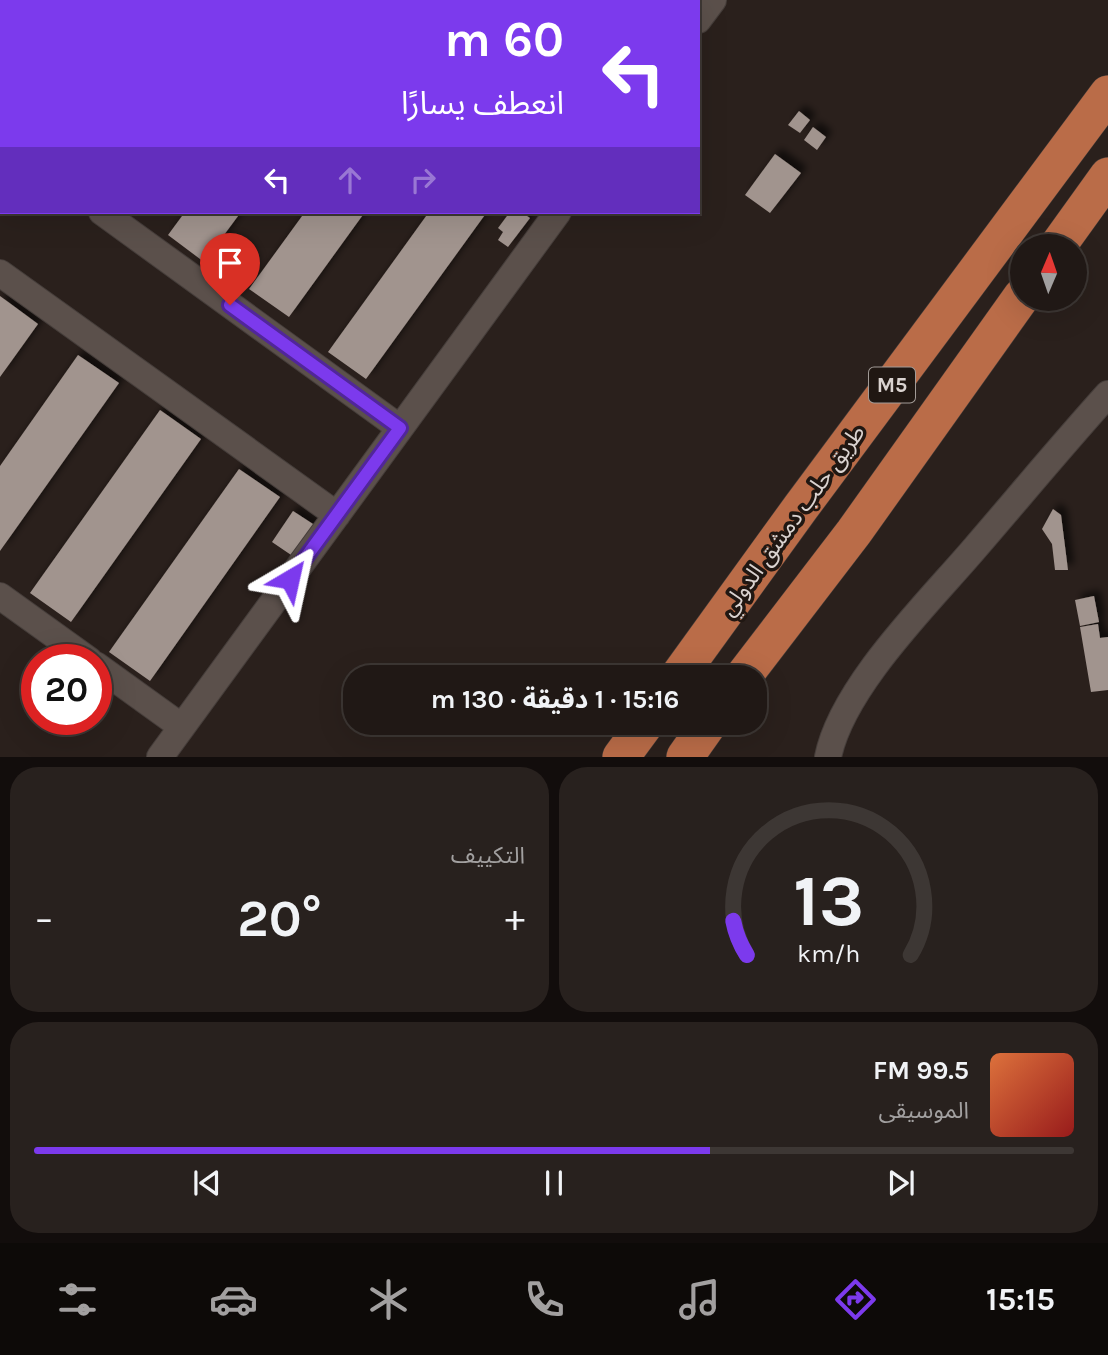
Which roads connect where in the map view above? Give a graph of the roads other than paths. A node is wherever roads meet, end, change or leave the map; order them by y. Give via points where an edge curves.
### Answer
1 (713, 0) edge
2 (700, 17) edge
3 (1108, 94) edge
4 (1108, 176) edge
5 (105, 214) edge
6 (557, 214) edge
7 (1066, 234) edge
8 (0, 273) edge
9 (1011, 312) edge
10 (1108, 394) edge
11 (400, 428) junction
12 (801, 507) junction
13 (337, 515) junction
14 (854, 532) junction
15 (0, 596) edge
16 (67, 644) edge
17 (687, 665) edge
18 (752, 665) edge
19 (112, 677) edge
20 (182, 727) junction
21 (637, 735) edge
22 (701, 735) edge
23 (826, 751) edge
24 (160, 757) edge
25 (621, 757) edge
26 (685, 757) edge

1 - 2 street
3 - 12 highway, طريق حلب دمشق الدولي / M5
4 - 7 highway
5 - 11 street
6 - 11 street
8 - 13 street
9 - 14 highway, M5
10 - 23 street via 895,640 853,696
11 - 13 street
12 - 14 highway
12 - 17 highway, طريق حلب دمشق الدولي / M5
13 - 20 street
14 - 18 highway, M5
15 - 16 street
19 - 20 street
20 - 24 street
21 - 25 highway
22 - 26 highway

